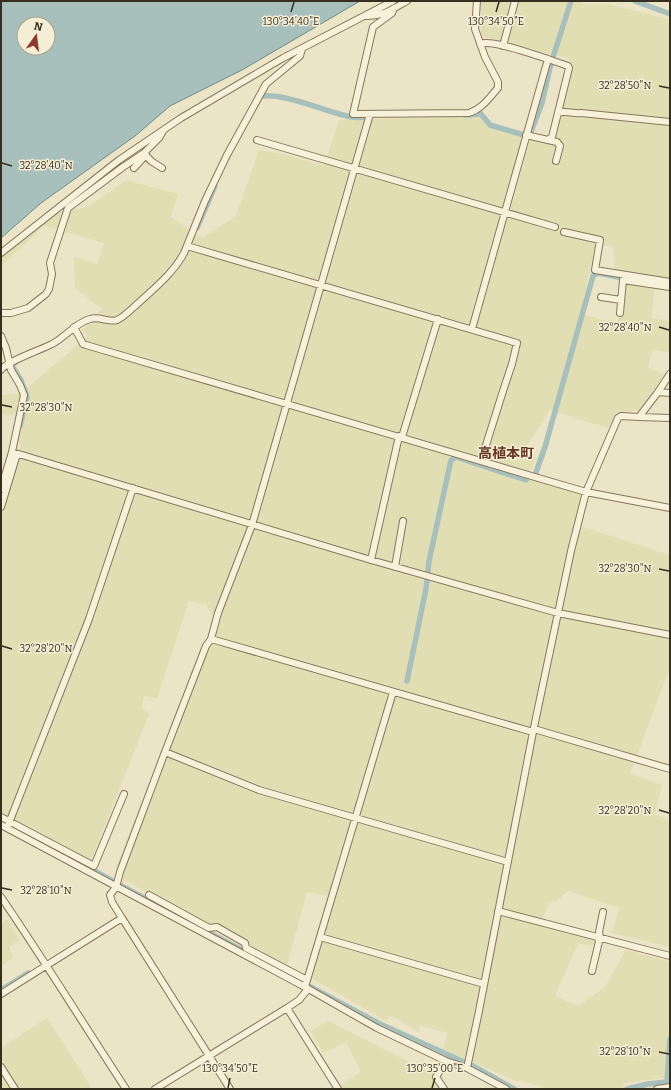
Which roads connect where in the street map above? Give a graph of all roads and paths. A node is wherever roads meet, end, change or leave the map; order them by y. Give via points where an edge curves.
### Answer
1 (407, 1) edge
2 (477, 1) edge
3 (515, 1) edge
4 (394, 4) edge
5 (480, 44) junction
6 (503, 46) junction
7 (302, 49) junction
8 (548, 59) junction
9 (558, 113) junction
10 (370, 114) junction
11 (670, 122) edge
12 (164, 129) junction
13 (526, 135) junction
14 (257, 140) dead end
15 (548, 140) junction
16 (145, 154) junction
17 (556, 161) dead end
18 (134, 168) dead end
19 (162, 168) dead end
20 (354, 169) junction
21 (505, 213) junction
22 (554, 227) dead end
23 (564, 232) dead end
24 (187, 246) junction
25 (1, 253) edge
26 (670, 282) edge
27 (321, 285) junction
28 (670, 287) edge
29 (601, 297) dead end
30 (621, 300) junction
31 (1, 313) edge
32 (620, 313) dead end
33 (438, 319) junction
34 (74, 327) junction
35 (472, 329) junction
36 (1, 336) edge
37 (10, 363) junction
38 (1, 370) edge
39 (670, 374) edge
40 (658, 392) junction
41 (670, 393) edge
42 (287, 403) junction
43 (639, 417) junction
44 (670, 418) edge
45 (401, 437) junction
46 (14, 453) junction
47 (481, 461) junction
48 (133, 488) junction
49 (1, 489) edge
50 (586, 492) junction
51 (1, 507) edge
52 (670, 508) edge
53 (403, 521) dead end
54 (252, 525) junction
55 (371, 560) junction
56 (395, 567) junction
57 (558, 613) junction
58 (670, 635) edge
59 (211, 639) junction
60 (393, 692) junction
61 (533, 731) junction
62 (165, 752) junction
63 (670, 769) edge
64 (124, 794) dead end
65 (1, 817) edge
66 (353, 818) junction
67 (10, 822) junction
68 (4, 826) edge
69 (508, 862) junction
70 (116, 887) junction
71 (149, 895) dead end
72 (1, 897) edge
73 (498, 911) junction
74 (603, 912) dead end
75 (122, 918) junction
76 (320, 937) junction
77 (600, 937) junction
78 (670, 956) edge
79 (46, 964) junction
80 (592, 971) dead end
81 (307, 980) junction
82 (484, 984) junction
83 (306, 988) junction
84 (1, 994) edge
85 (287, 1008) junction
86 (209, 1056) junction
87 (446, 1061) junction
88 (468, 1065) junction
89 (1, 1067) edge
90 (670, 1087) edge
91 (15, 1089) edge
92 (126, 1089) edge
93 (155, 1089) edge
94 (230, 1089) edge
95 (338, 1089) edge
96 (444, 1089) edge
97 (506, 1089) edge
98 (657, 1089) edge

1 - 4 street
2 - 5 street via 475,29
3 - 6 street
4 - 7 street
4 - 10 street via 392,13 373,27 353,114
5 - 6 street via 486,42
5 - 10 street via 498,82 498,88 476,111
6 - 8 street
7 - 12 street
7 - 24 street via 300,56 266,84 227,154
8 - 9 street via 569,68
8 - 13 street
9 - 11 street via 562,111
9 - 15 street via 552,137
10 - 20 street
12 - 16 street
12 - 25 street via 119,160
13 - 15 street
13 - 21 street
14 - 20 street
15 - 17 street via 557,142 560,146
16 - 18 street
16 - 19 street
16 - 31 street via 68,208 50,262 52,274 46,294 28,308
20 - 21 street
20 - 27 street
21 - 22 street
21 - 35 street
23 - 26 street via 600,240 595,270
24 - 27 street
24 - 34 street via 180,261 170,272 121,318 114,321 90,319
27 - 33 street
27 - 42 street
28 - 30 street via 623,280
29 - 30 street
30 - 32 street
33 - 35 street
33 - 45 street
34 - 37 street via 63,338
34 - 42 street via 83,344
35 - 47 street via 517,343
36 - 37 street
37 - 38 street
37 - 46 street via 24,395
39 - 40 street
40 - 41 street
40 - 43 street
42 - 45 street
42 - 54 street
43 - 44 street
43 - 50 street via 618,418
45 - 47 street
45 - 55 street
46 - 48 street
46 - 49 street
46 - 51 street
47 - 50 street
48 - 54 street
48 - 67 street via 89,619
50 - 52 street
50 - 57 street
53 - 56 street
54 - 55 street
54 - 59 street via 218,613
55 - 56 street
56 - 57 street
57 - 58 street
57 - 61 street
59 - 60 street
59 - 62 street
60 - 61 street
60 - 66 street
61 - 63 street
61 - 69 street
62 - 66 street via 259,790
62 - 70 street
64 - 67 street via 94,866
65 - 67 street
66 - 69 street
66 - 76 street
67 - 68 street
68 - 70 street
69 - 73 street
70 - 75 street via 110,895
70 - 83 street
71 - 81 street via 210,928 218,927 245,943 246,948
72 - 79 street
73 - 77 street
73 - 82 street
74 - 77 street
75 - 79 street
75 - 86 street
76 - 81 street
76 - 82 street
77 - 78 street
77 - 80 street
79 - 84 street
79 - 92 street
81 - 83 street
82 - 88 street
83 - 85 street via 299,1000
83 - 87 street via 377,1028
85 - 86 street
85 - 95 street
86 - 93 street
86 - 94 street
87 - 88 street
87 - 96 street via 436,1077
88 - 97 street
89 - 91 street
90 - 98 street

